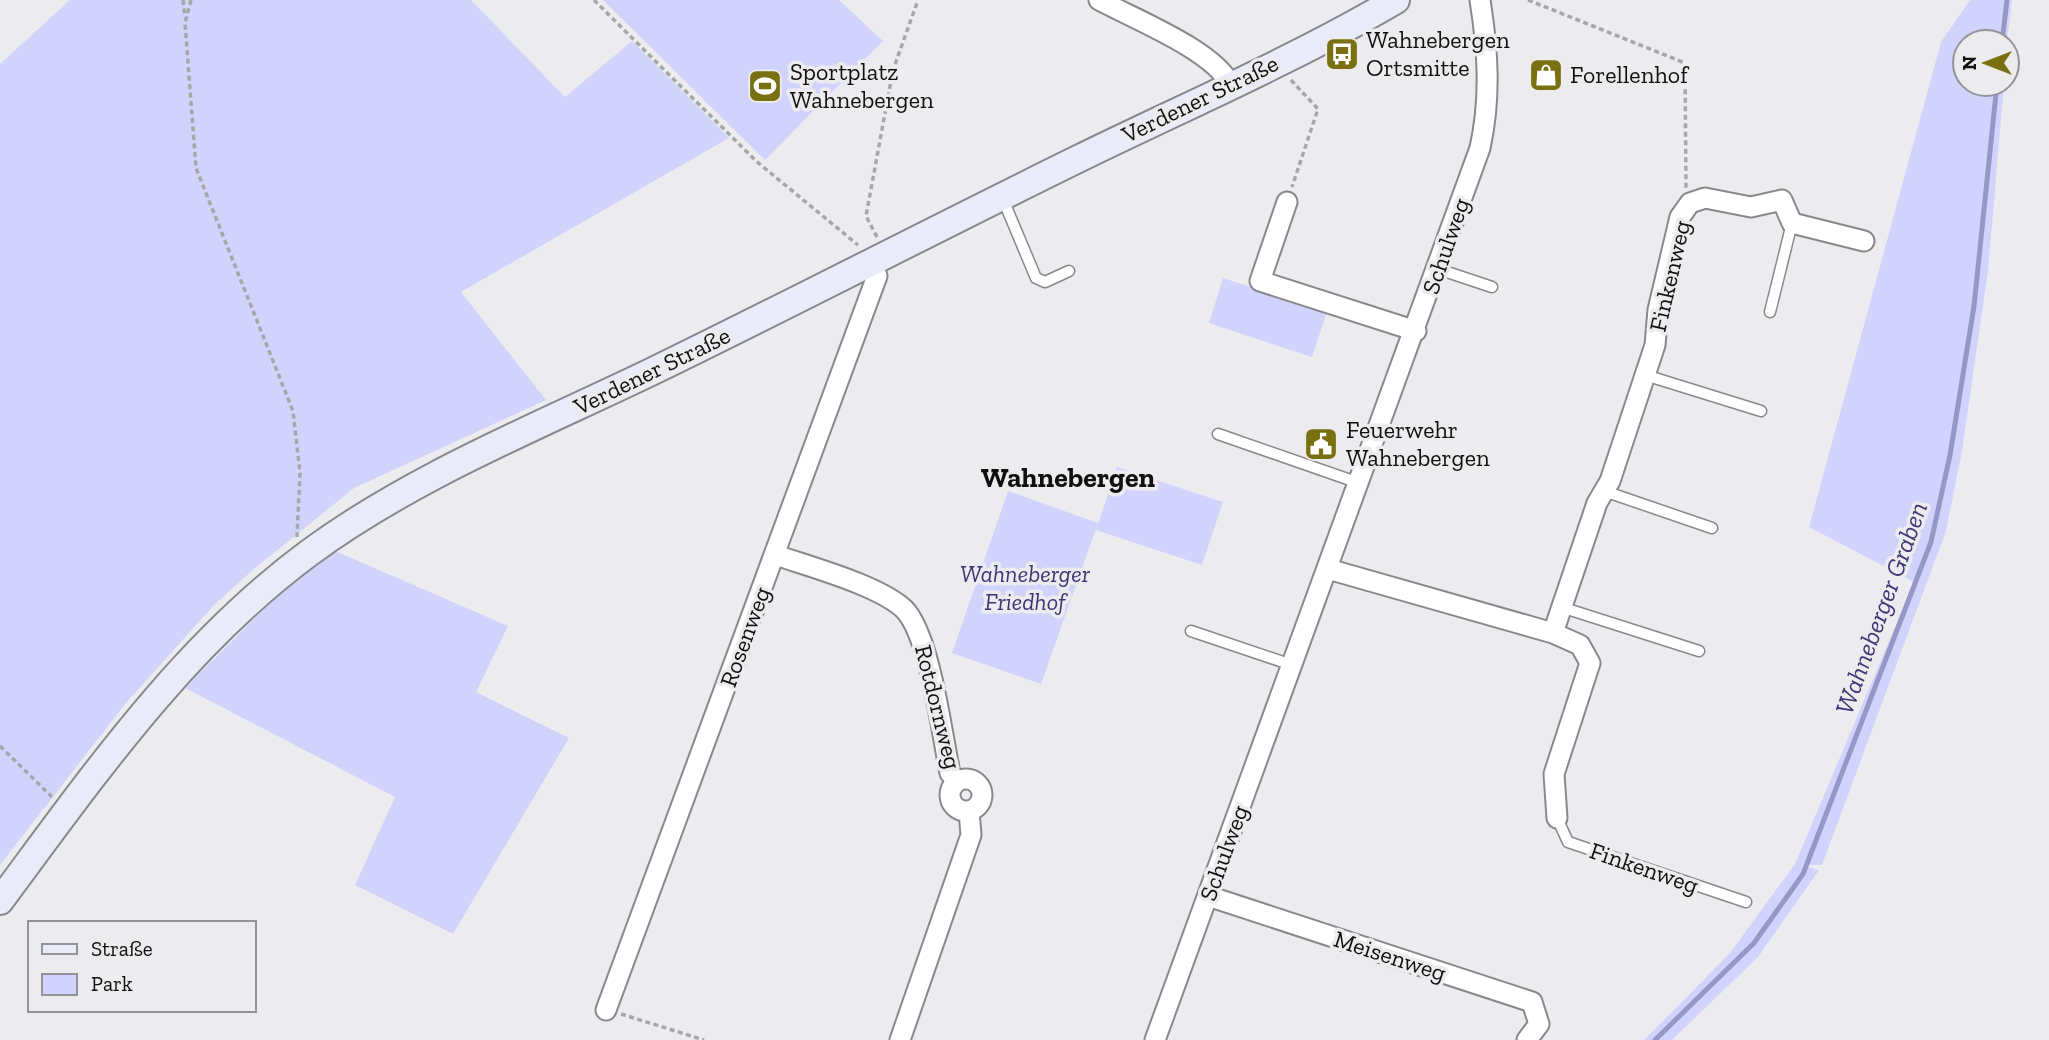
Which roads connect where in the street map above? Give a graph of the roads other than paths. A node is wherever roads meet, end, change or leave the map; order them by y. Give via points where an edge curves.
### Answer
1 (1099, 0) edge
2 (1396, 0) edge
3 (1480, 0) edge
4 (1230, 84) junction
5 (1002, 196) junction
6 (1287, 202) road end
7 (1792, 223) junction
8 (1864, 241) dead end
9 (883, 257) junction
10 (1438, 269) junction
11 (1069, 271) dead end
12 (1492, 287) dead end
13 (1770, 312) dead end
14 (1416, 331) junction
15 (1645, 375) junction
16 (1761, 411) dead end
17 (1218, 434) dead end
18 (1360, 483) junction
19 (1604, 491) junction
20 (1712, 528) dead end
21 (775, 555) junction
22 (1328, 569) junction
23 (1561, 607) junction
24 (1191, 631) dead end
25 (1553, 633) junction
26 (1699, 651) dead end
27 (1292, 666) junction
28 (1558, 818) joint
29 (1208, 896) junction
30 (0, 901) edge
31 (1746, 902) dead end
32 (606, 1010) road end
33 (900, 1040) edge
34 (1155, 1040) edge
35 (1527, 1040) edge

1 - 4 street via 1195,51 1226,75
2 - 4 street, Verdener Straße
3 - 10 street, Schulweg via 1488,66 1486,120
4 - 5 street, Verdener Straße
5 - 9 street, Verdener Straße
5 - 11 lane via 1036,278 1045,282
6 - 14 street via 1260,281
7 - 8 street
7 - 13 lane
7 - 15 street, Finkenweg via 1782,200 1751,207 1705,198 1690,203 1680,217
9 - 21 street, Rosenweg
9 - 30 street, Verdener Straße via 302,547 181,668 123,736
10 - 12 lane
10 - 14 street, Schulweg
14 - 18 street, Schulweg
15 - 16 lane
15 - 19 street, Finkenweg
17 - 18 lane
18 - 22 street, Schulweg
19 - 20 lane
19 - 23 street, Finkenweg
21 - 32 street, Rosenweg
21 - 33 street, Rotdornweg via 873,591 904,609 920,636 950,773 957,782 969,779 982,792 979,804 969,811 971,835
22 - 25 street, Finkenweg
22 - 27 street, Schulweg
23 - 25 street, Finkenweg
23 - 26 lane
24 - 27 lane
25 - 28 street, Finkenweg via 1580,645 1590,663 1554,774
27 - 29 street, Schulweg
28 - 31 lane, Finkenweg via 1568,842
29 - 34 street, Schulweg
29 - 35 street, Meisenweg via 1532,1002 1539,1024

